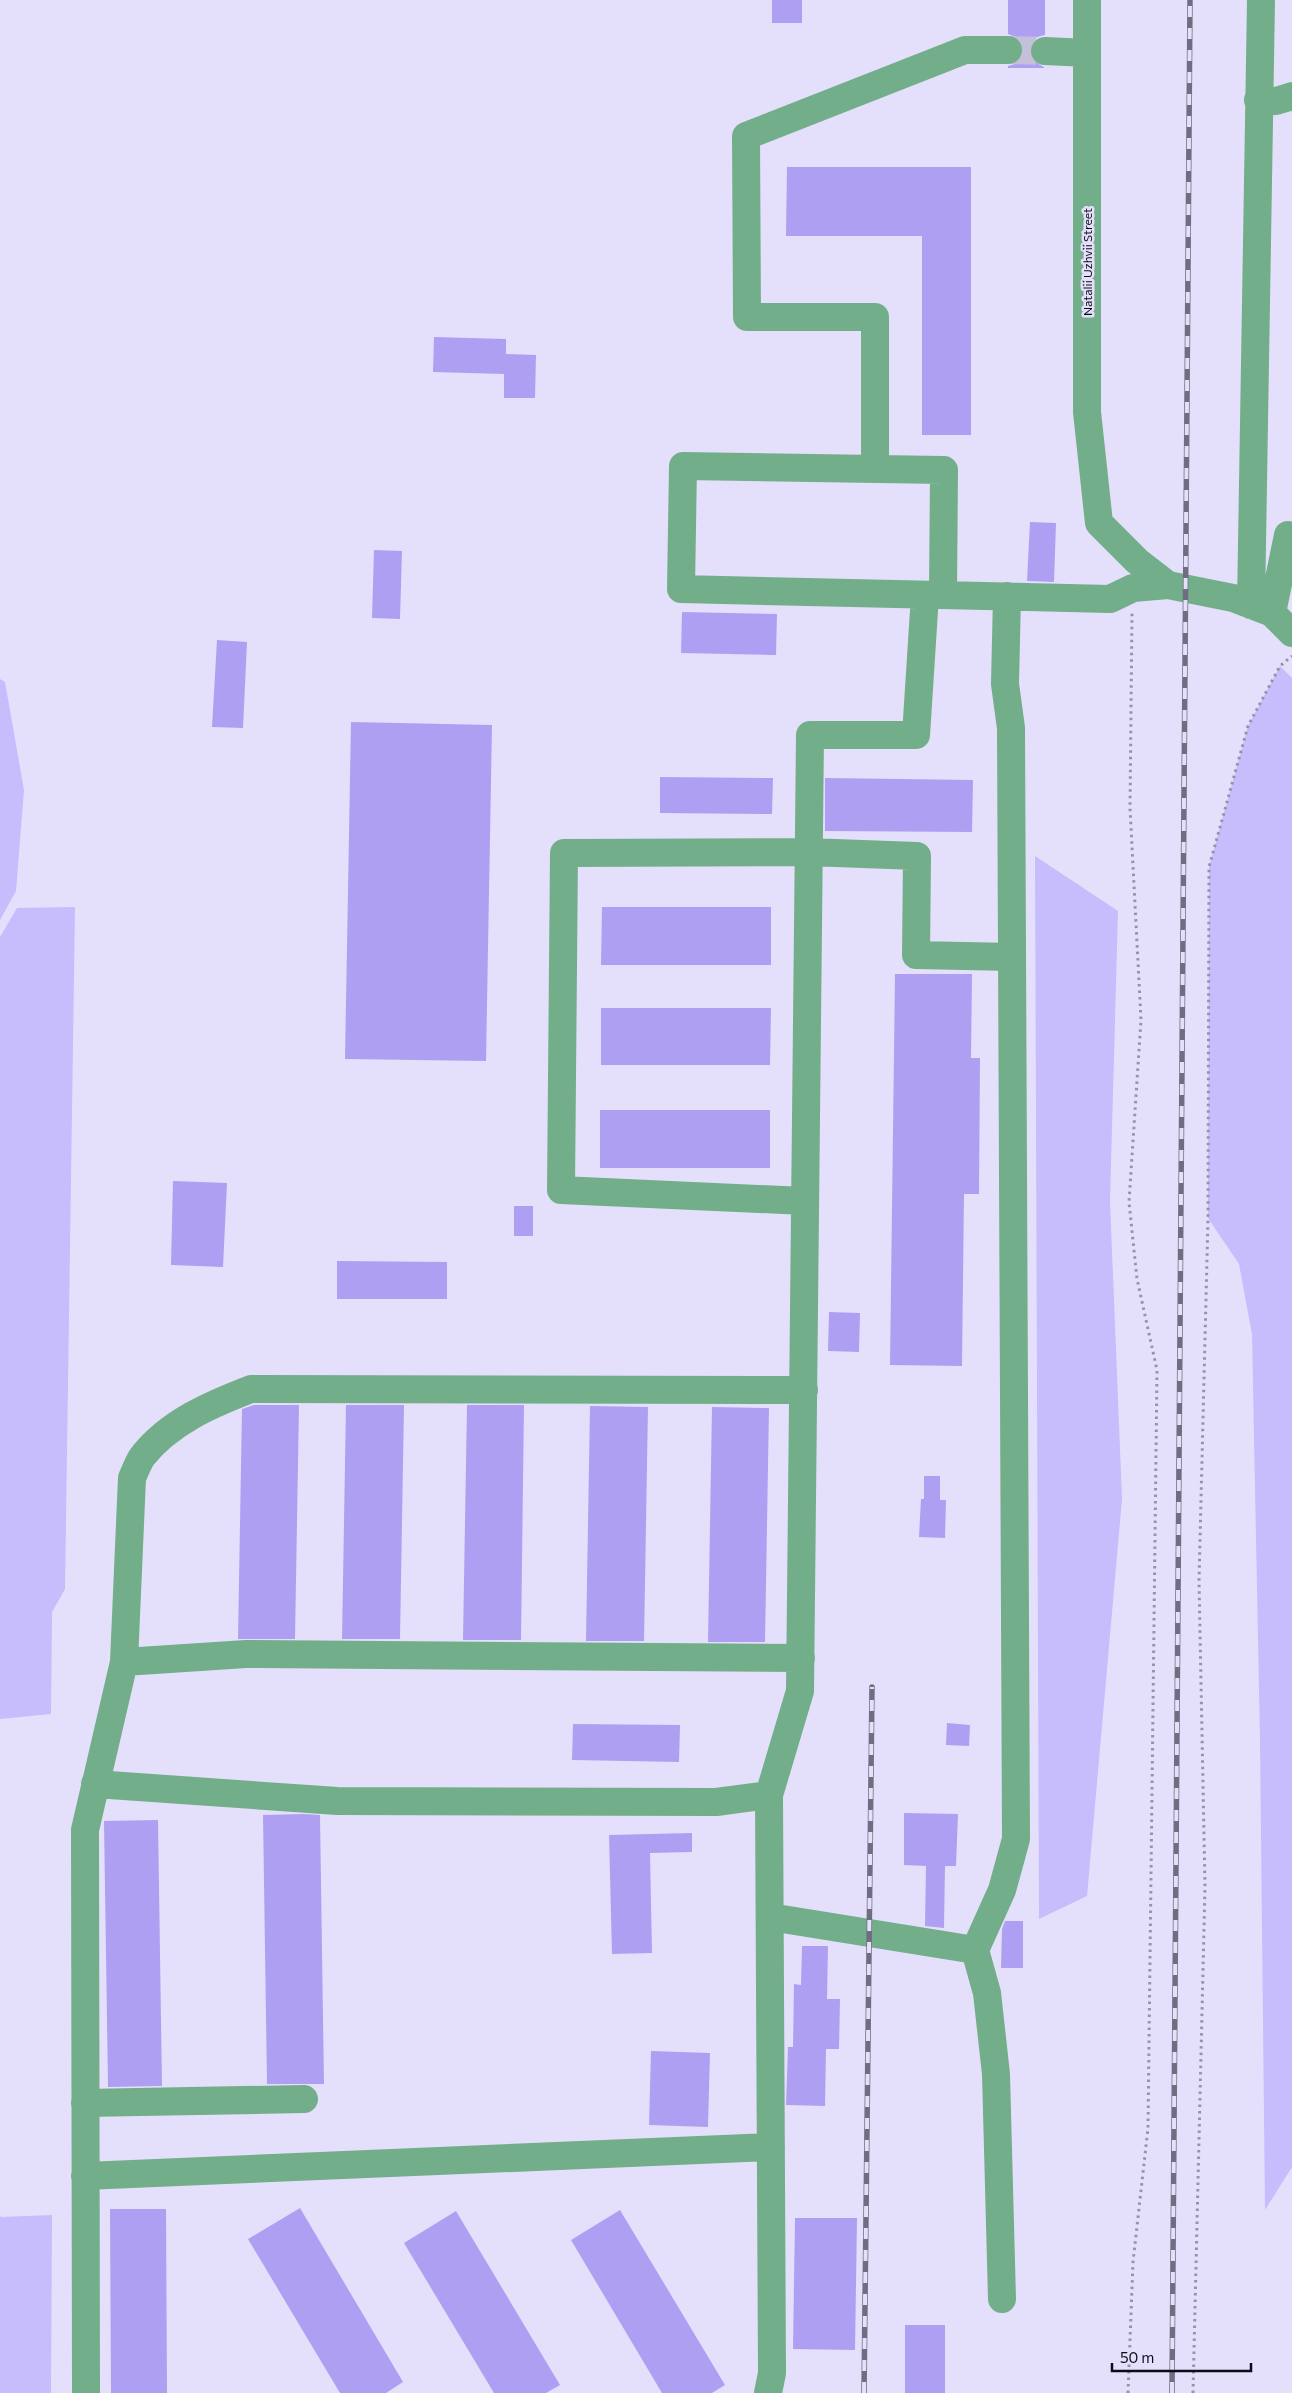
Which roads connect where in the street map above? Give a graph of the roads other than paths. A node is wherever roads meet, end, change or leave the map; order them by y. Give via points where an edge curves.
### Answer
1 (1087, 0) edge
2 (1261, 0) edge
3 (1008, 50) tunnel mouth
4 (1045, 50) tunnel mouth
5 (1087, 53) junction
6 (1292, 96) edge
7 (1258, 100) junction
8 (875, 469) junction
9 (1288, 535) dead end
10 (1168, 585) junction
11 (934, 595) junction
12 (1007, 596) junction
13 (1262, 609) junction
14 (1292, 633) edge
15 (808, 852) junction
16 (1012, 957) junction
17 (805, 1201) junction
18 (804, 1390) junction
19 (801, 1658) junction
20 (124, 1662) junction
21 (95, 1784) junction
22 (770, 1795) junction
23 (770, 1917) junction
24 (975, 1950) junction
25 (304, 2099) dead end
26 (85, 2103) junction
27 (771, 2147) junction
28 (85, 2176) junction
29 (1002, 2300) dead end
30 (86, 2393) edge
31 (768, 2393) edge

1 - 5 street, Natalii Uzhvii Street
2 - 7 street
3 - 8 street via 965,50 746,136 747,317 875,317
4 - 5 street
5 - 10 street, Natalii Uzhvii Street via 1087,412 1100,523 1137,561
6 - 7 street via 1276,101
7 - 13 street
8 - 11 street via 944,470
8 - 11 street via 683,466 681,590
9 - 13 street
10 - 12 street via 1117,599
10 - 13 street via 1233,598
11 - 12 street
11 - 15 street via 916,735 810,735
12 - 16 street via 1005,684 1011,728
13 - 14 street
15 - 16 street via 918,856 916,955
15 - 17 street
15 - 17 street via 564,853 561,1190
16 - 24 street via 1016,1839 1002,1890
17 - 18 street
18 - 19 street
18 - 20 street via 251,1389 208,1406 164,1434 142,1457 132,1478
19 - 20 street via 246,1654
19 - 22 street via 800,1691
20 - 21 street
21 - 22 street via 337,1801 716,1802
21 - 26 street via 85,1830
22 - 23 street
23 - 24 street
23 - 27 street
24 - 29 street via 987,1993 996,2074
25 - 26 street
26 - 28 street
27 - 28 street
27 - 31 street via 772,2373
28 - 30 street

